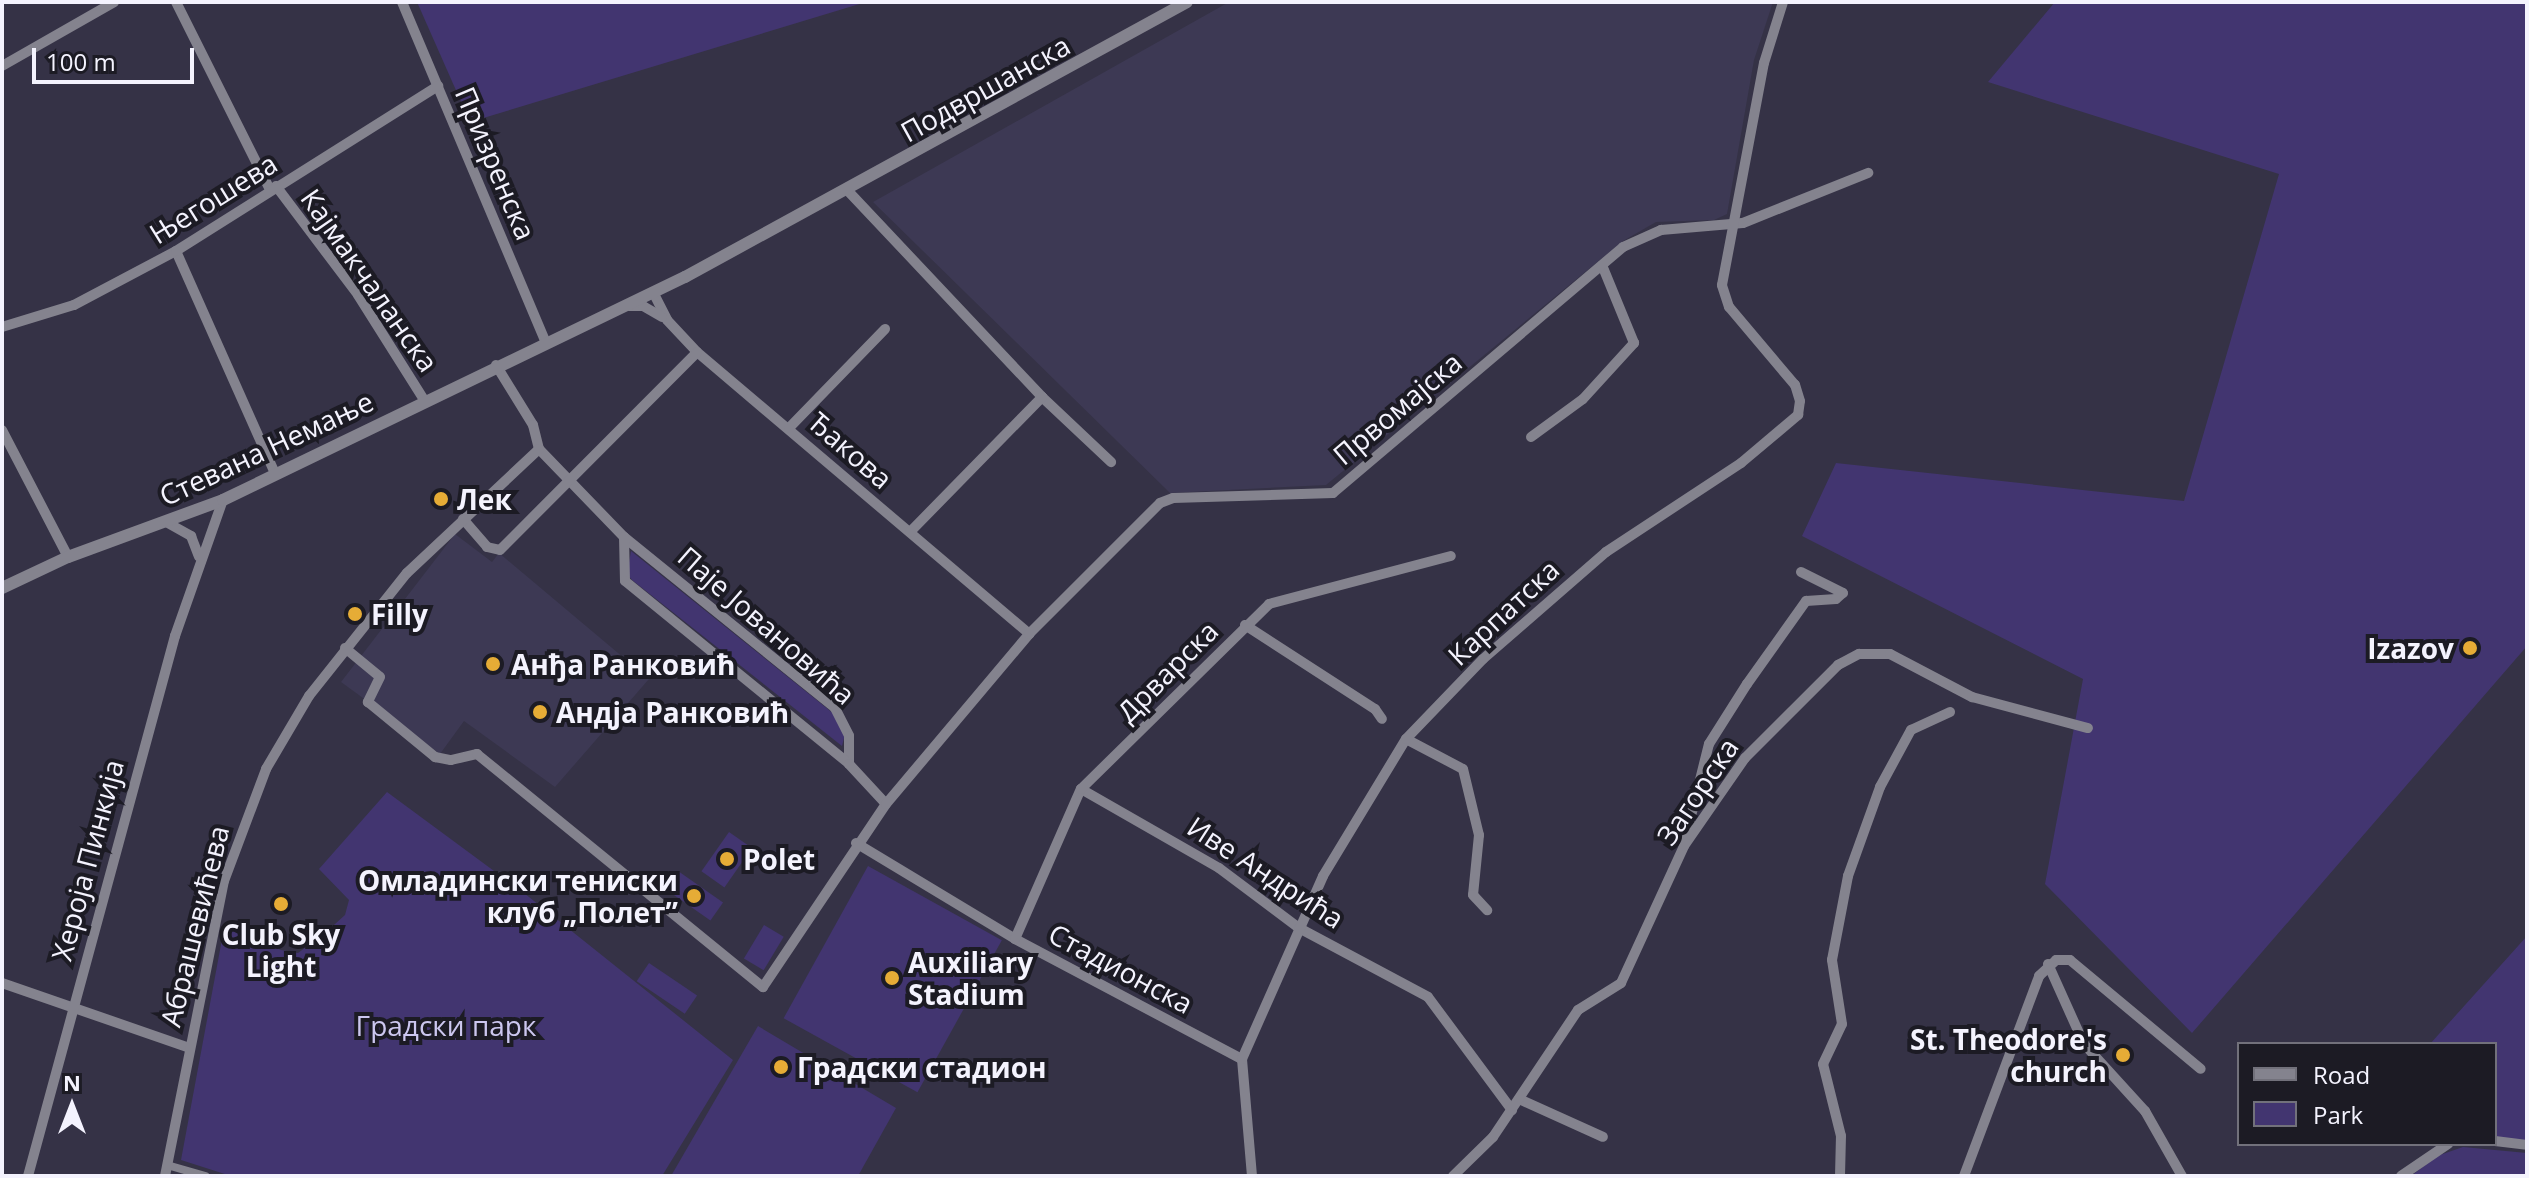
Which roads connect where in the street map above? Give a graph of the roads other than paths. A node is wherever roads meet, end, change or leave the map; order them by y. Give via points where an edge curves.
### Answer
1 (114, 2) edge
2 (176, 2) edge
3 (402, 2) edge
4 (1187, 2) edge
5 (1783, 2) edge
6 (2, 66) edge
7 (438, 86) junction
8 (1868, 173) dead end
9 (273, 188) junction
10 (849, 192) junction
11 (1729, 227) junction
12 (176, 251) junction
13 (1602, 265) junction
14 (653, 292) junction
15 (623, 306) junction
16 (667, 320) junction
17 (2, 327) edge
18 (885, 329) dead end
19 (546, 343) junction
20 (697, 352) junction
21 (496, 365) junction
22 (1042, 397) junction
23 (424, 400) junction
24 (789, 428) junction
25 (2, 430) edge
26 (1531, 437) dead end
27 (539, 449) junction
28 (1111, 462) dead end
29 (275, 473) junction
30 (570, 481) junction
31 (223, 500) junction
32 (463, 519) junction
33 (166, 522) junction
34 (910, 532) junction
35 (624, 537) junction
36 (1451, 556) dead end
37 (68, 557) junction
38 (200, 559) junction
39 (1801, 572) dead end
40 (2, 588) edge
41 (1245, 625) junction
42 (1029, 634) junction
43 (345, 648) junction
44 (1950, 712) dead end
45 (1382, 719) dead end
46 (2088, 728) dead end
47 (1406, 739) junction
48 (849, 764) junction
49 (1081, 789) junction
50 (886, 804) junction
51 (856, 843) junction
52 (1684, 846) junction
53 (1487, 910) dead end
54 (1299, 928) junction
55 (1015, 939) junction
56 (2048, 964) junction
57 (2, 983) edge
58 (71, 1010) junction
59 (190, 1048) junction
60 (1242, 1059) junction
61 (2201, 1069) dead end
62 (1519, 1099) junction
63 (1512, 1110) junction
64 (1603, 1137) dead end
65 (2497, 1141) edge
66 (2527, 1145) edge
67 (2445, 1146) edge
68 (166, 1170) edge
69 (1458, 1173) edge
70 (28, 1176) edge
71 (205, 1176) edge
72 (1252, 1176) edge
73 (1840, 1176) edge
74 (1964, 1176) edge
75 (2182, 1176) edge
76 (2401, 1176) edge

1 - 6 street
2 - 9 street, Кајмакчаланска
3 - 7 street, Призренска
4 - 10 street, Подвршанска
5 - 11 street via 1764,63
7 - 9 street, Његошева
7 - 19 street, Призренска
8 - 11 street, Првомајска via 1777,213
9 - 12 street, Његошева
9 - 23 street, Кајмакчаланска via 358,295
10 - 14 street, Подвршанска
10 - 22 street
11 - 13 street, Првомајска via 1650,233
11 - 47 street, Карпатска via 1725,299 1798,394 1800,409 1790,427 1606,552 1483,659
12 - 17 street, Његошева via 74,305
12 - 29 street
13 - 26 street via 1634,343 1583,399
13 - 42 street, Првомајска via 1333,493 1165,500
14 - 15 street, Подвршанска
14 - 16 street, Ђакова
15 - 16 street via 643,306
15 - 19 street, Подвршанска
16 - 20 street, Ђакова
18 - 24 street
19 - 21 street, Стевана Немање
20 - 24 street, Ђакова
20 - 30 street
21 - 23 street, Стевана Немање
21 - 27 street, Паје Јовановића via 533,425
22 - 28 street
22 - 34 street
23 - 29 street, Стевана Немање
24 - 34 street, Ђакова
25 - 37 street
27 - 30 street, Паје Јовановића
27 - 32 street, Абрашевићева
29 - 31 street, Стевана Немање
30 - 32 street via 500,550 487,547
30 - 35 street, Паје Јовановића
31 - 33 street, Стевана Немање
31 - 38 street, Хероја Пинкија
32 - 43 street, Абрашевићева via 407,573
33 - 37 street, Стевана Немање
33 - 38 street via 191,536
34 - 42 street, Ђакова
35 - 48 street, Паје Јовановића via 835,708 849,736
35 - 48 street, Паје Јовановића via 625,581
36 - 41 street, Дрварска via 1277,599
37 - 40 street, Стевана Немање
38 - 58 street, Хероја Пинкија
39 - 52 street via 1843,593 1836,599 1806,601 1709,744
41 - 45 street via 1375,709
41 - 49 street, Дрварска
42 - 50 street, Првомајска
43 - 51 street, Првомајска via 380,677 368,702 435,757 451,760 477,754 763,987
43 - 59 street, Абрашевићева via 278,749 238,835
44 - 73 street via 1911,730 1861,832 1845,891 1832,960 1842,1024 1823,1064 1841,1136
46 - 52 street, Загорска via 1972,697 1890,654 1859,654 1838,665 1762,738
47 - 53 street via 1463,769 1479,835 1473,895
47 - 54 street, Карпатска via 1341,843
48 - 50 street, Паје Јовановића
49 - 54 street, Иве Андрића via 1219,868
49 - 55 street, Дрварска
50 - 51 street, Првомајска
51 - 55 street, Стадионска
52 - 62 street, Загорска via 1621,983 1578,1010
54 - 60 street
54 - 63 street, Иве Андрића via 1428,997
55 - 60 street, Стадионска
56 - 61 street via 2070,960
56 - 74 street
56 - 75 street via 2084,1044 2145,1111
57 - 58 street
58 - 59 street
58 - 70 street, Хероја Пинкија
59 - 68 street, Абрашевићева
60 - 72 street
62 - 63 street, Загорска
62 - 64 street
63 - 69 street, Загорска
65 - 66 street
67 - 76 street
68 - 71 street

